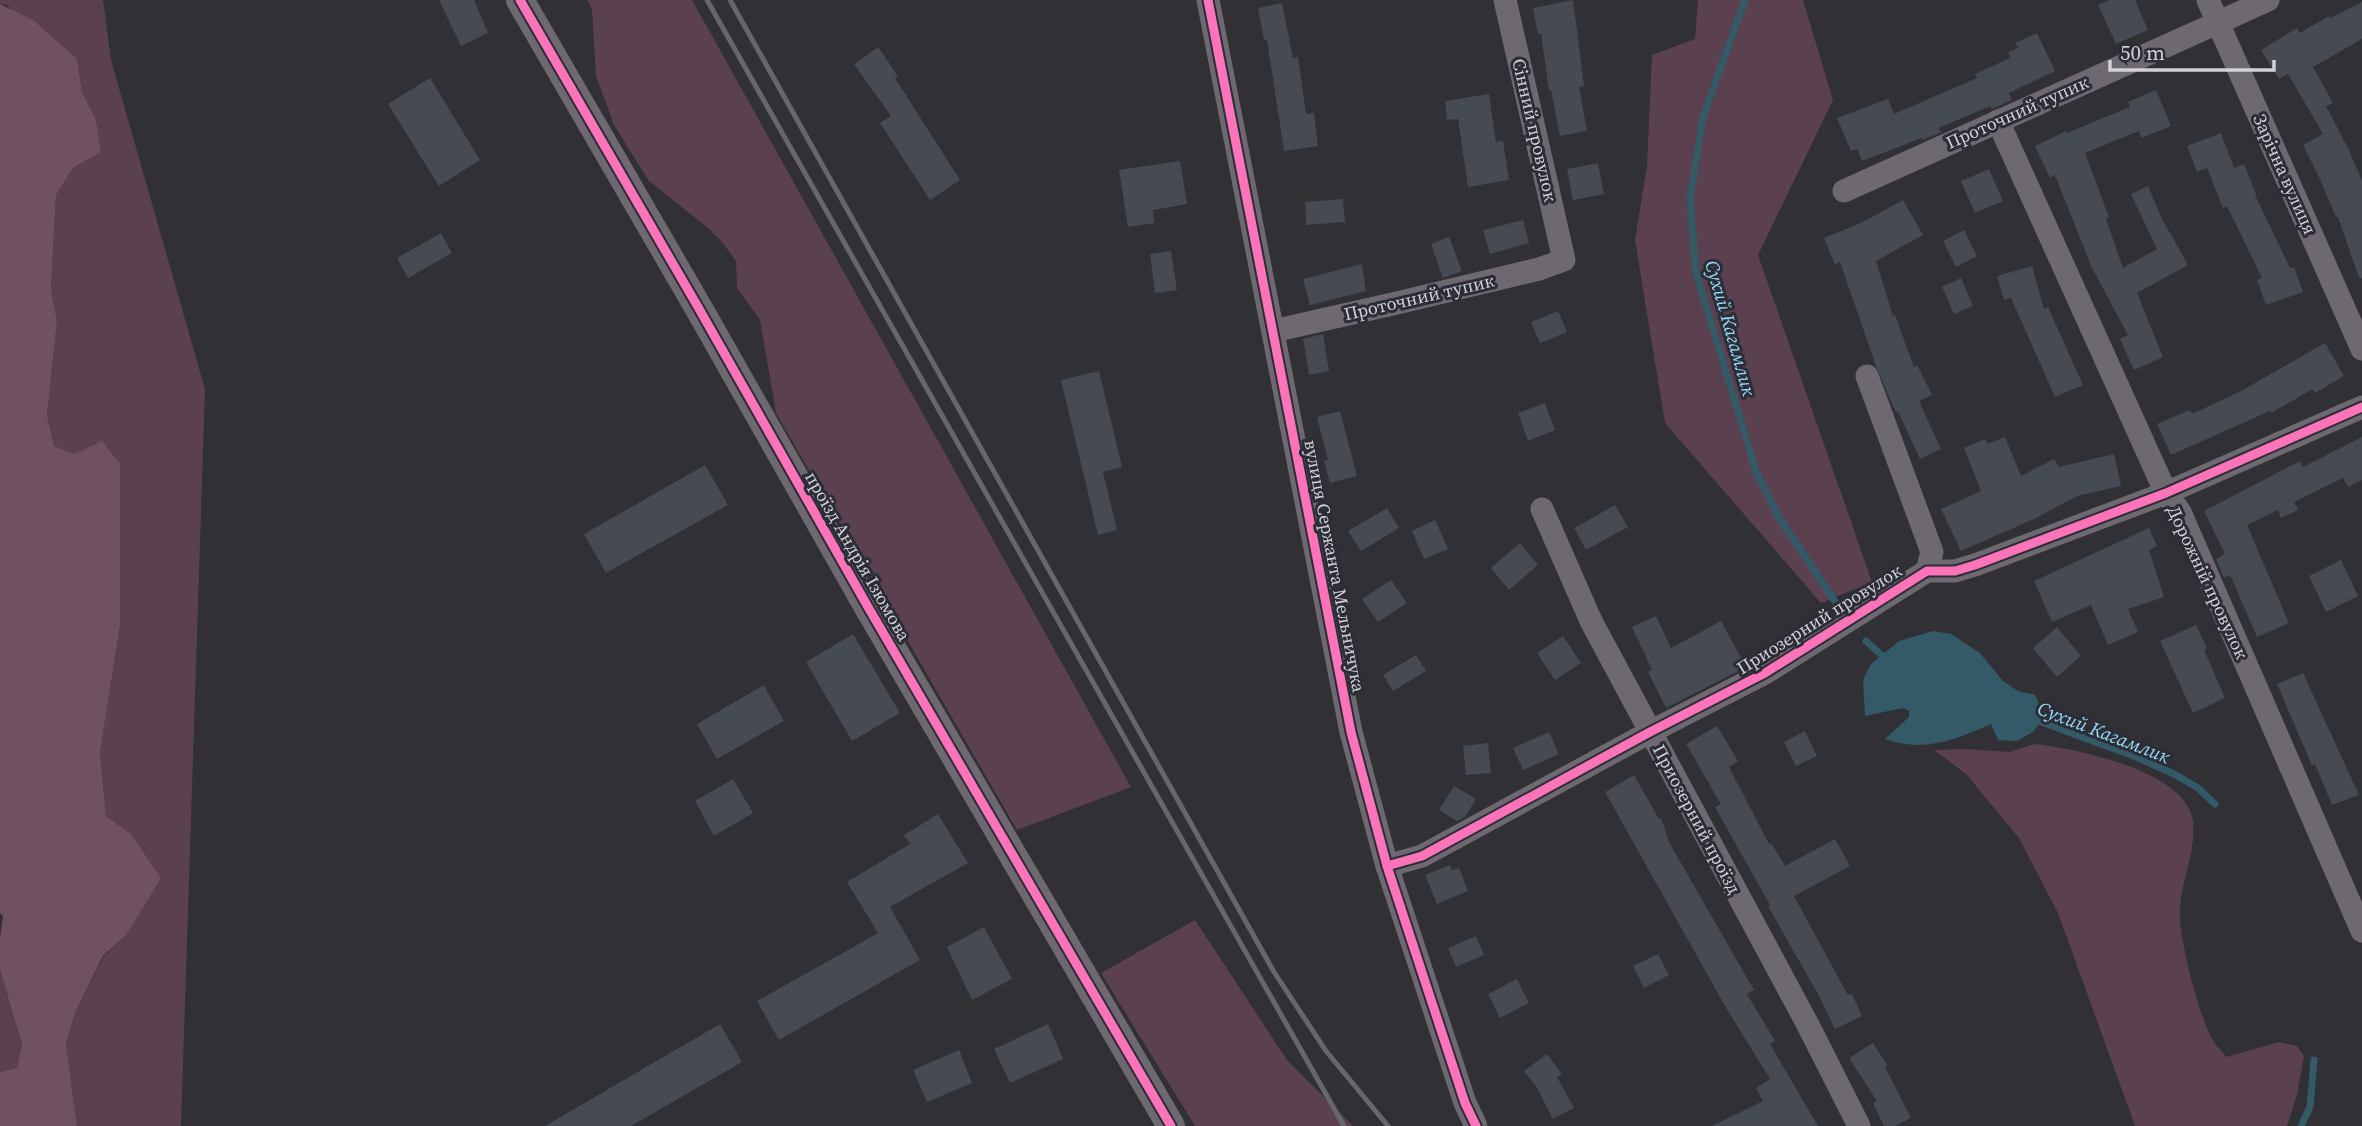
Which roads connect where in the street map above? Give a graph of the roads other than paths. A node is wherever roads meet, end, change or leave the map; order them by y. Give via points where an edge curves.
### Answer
1 (520, 0) edge
2 (1208, 0) edge
3 (1505, 0) edge
4 (2268, 0) edge
5 (2213, 10) edge
6 (1997, 121) junction
7 (1844, 191) dead end
8 (1564, 260) joint
9 (1273, 331) junction
10 (2362, 349) edge
11 (1867, 376) dead end
12 (2362, 407) edge
13 (2166, 493) junction
14 (1542, 509) dead end
15 (1927, 571) junction
16 (1650, 732) junction
17 (1387, 866) junction
18 (2362, 931) edge
19 (1171, 1126) edge
20 (1476, 1126) edge
21 (1859, 1126) edge

1 - 19 street, проїзд Андрія Ізюмова
2 - 9 street, вулиця Сержанта Мельничука
3 - 8 street, Сінний провулок
4 - 5 street, Проточний тупик
5 - 6 street, Проточний тупик
5 - 10 street, Зарічна вулиця
6 - 7 street, Проточний тупик
6 - 13 street, Дорожній провулок
8 - 9 street, Проточний тупик
9 - 17 street, вулиця Сержанта Мельничука via 1351,732
11 - 15 street via 1932,552
12 - 13 street, Приозерний провулок
13 - 15 street, Приозерний провулок via 1975,565
13 - 18 street, Дорожній провулок via 2180,512
14 - 16 street, Приозерний проїзд via 1591,621
15 - 16 street, Приозерний провулок via 1765,673
16 - 17 street, Приозерний провулок via 1422,856
16 - 21 street, Приозерний проїзд
17 - 20 street, вулиця Сержанта Мельничука

